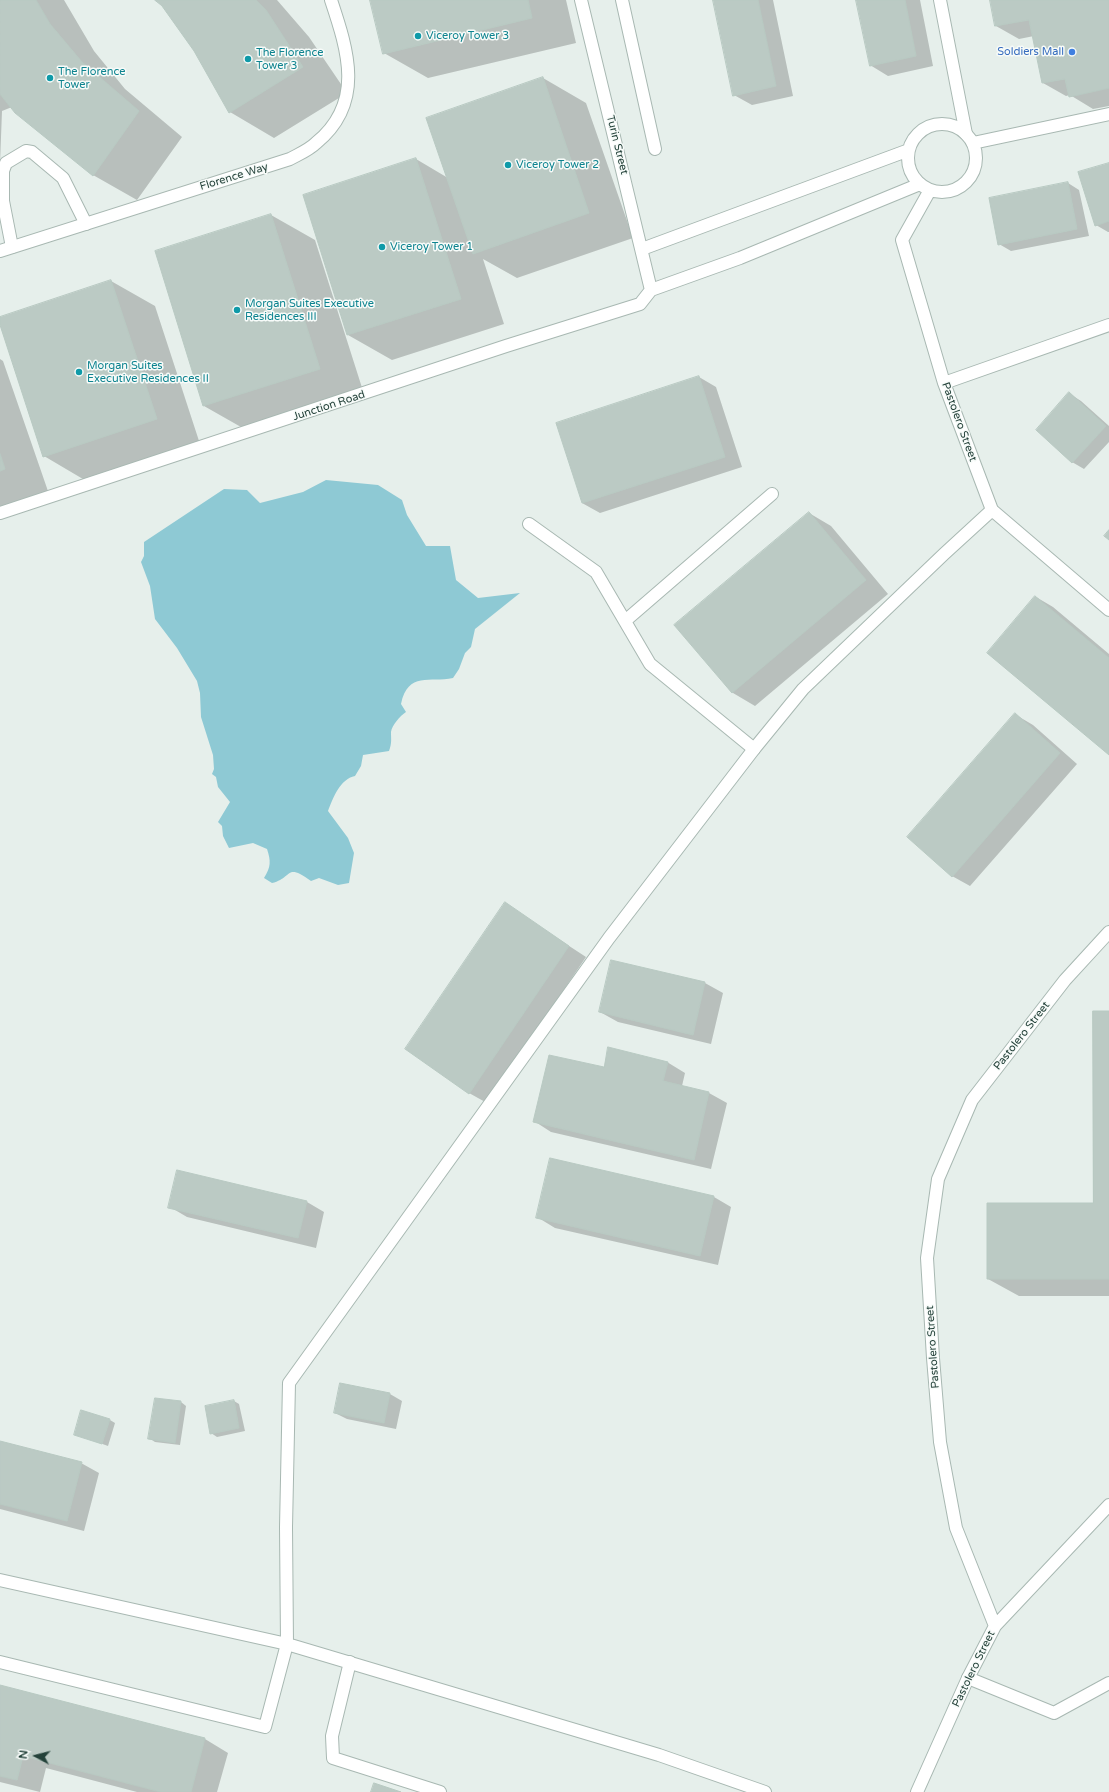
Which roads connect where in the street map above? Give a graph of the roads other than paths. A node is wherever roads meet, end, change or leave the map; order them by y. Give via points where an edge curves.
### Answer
1 (331, 0) edge
2 (581, 0) edge
3 (622, 0) edge
4 (940, 0) edge
5 (1109, 114) edge
6 (969, 138) junction
7 (655, 149) dead end
8 (909, 150) junction
9 (920, 184) junction
10 (930, 190) junction
11 (86, 224) junction
12 (12, 247) junction
13 (642, 249) junction
14 (0, 251) edge
15 (651, 290) junction
16 (1109, 325) edge
17 (944, 382) junction
18 (772, 494) dead end
19 (992, 510) junction
20 (0, 514) edge
21 (529, 524) dead end
22 (1109, 610) edge
23 (625, 621) junction
24 (754, 749) junction
25 (1109, 932) edge
26 (1109, 1505) edge
27 (0, 1580) edge
28 (995, 1626) junction
29 (287, 1644) junction
30 (0, 1662) edge
31 (350, 1662) junction
32 (968, 1678) junction
33 (1109, 1683) edge
34 (440, 1792) edge
35 (765, 1792) edge
36 (917, 1792) edge

1 - 11 street, Florence Way via 345,44 349,87 340,117 316,143 290,159
2 - 13 street, Turin Street
3 - 7 street
4 - 6 street
5 - 6 street
6 - 8 street via 956,127 933,125 922,130
6 - 10 street via 976,154 976,165 971,176 964,185 948,191
8 - 9 street via 908,162 912,174
8 - 13 street
9 - 10 street
9 - 15 street via 740,258
10 - 17 street, Pastolero Street via 902,240
11 - 12 street, Florence Way
11 - 12 street via 63,178 32,152 26,151 6,163 3,171 3,201
12 - 14 street, Florence Way
13 - 15 street, Turin Street
15 - 20 street, Junction Road via 640,304
16 - 17 street
17 - 19 street, Pastolero Street
18 - 23 street
19 - 22 street, Pastolero Street
19 - 24 street via 803,690
21 - 23 street via 596,572
23 - 24 street via 650,664
24 - 29 street via 609,938 289,1384
25 - 28 street, Pastolero Street via 1065,980 972,1100 938,1179 927,1258 940,1442 956,1528
26 - 28 street
27 - 29 street
28 - 32 street, Pastolero Street
29 - 30 street via 265,1727
29 - 31 street
31 - 34 street via 332,1736 333,1758
31 - 35 street via 659,1755
32 - 33 street via 1054,1713
32 - 36 street, Pastolero Street

